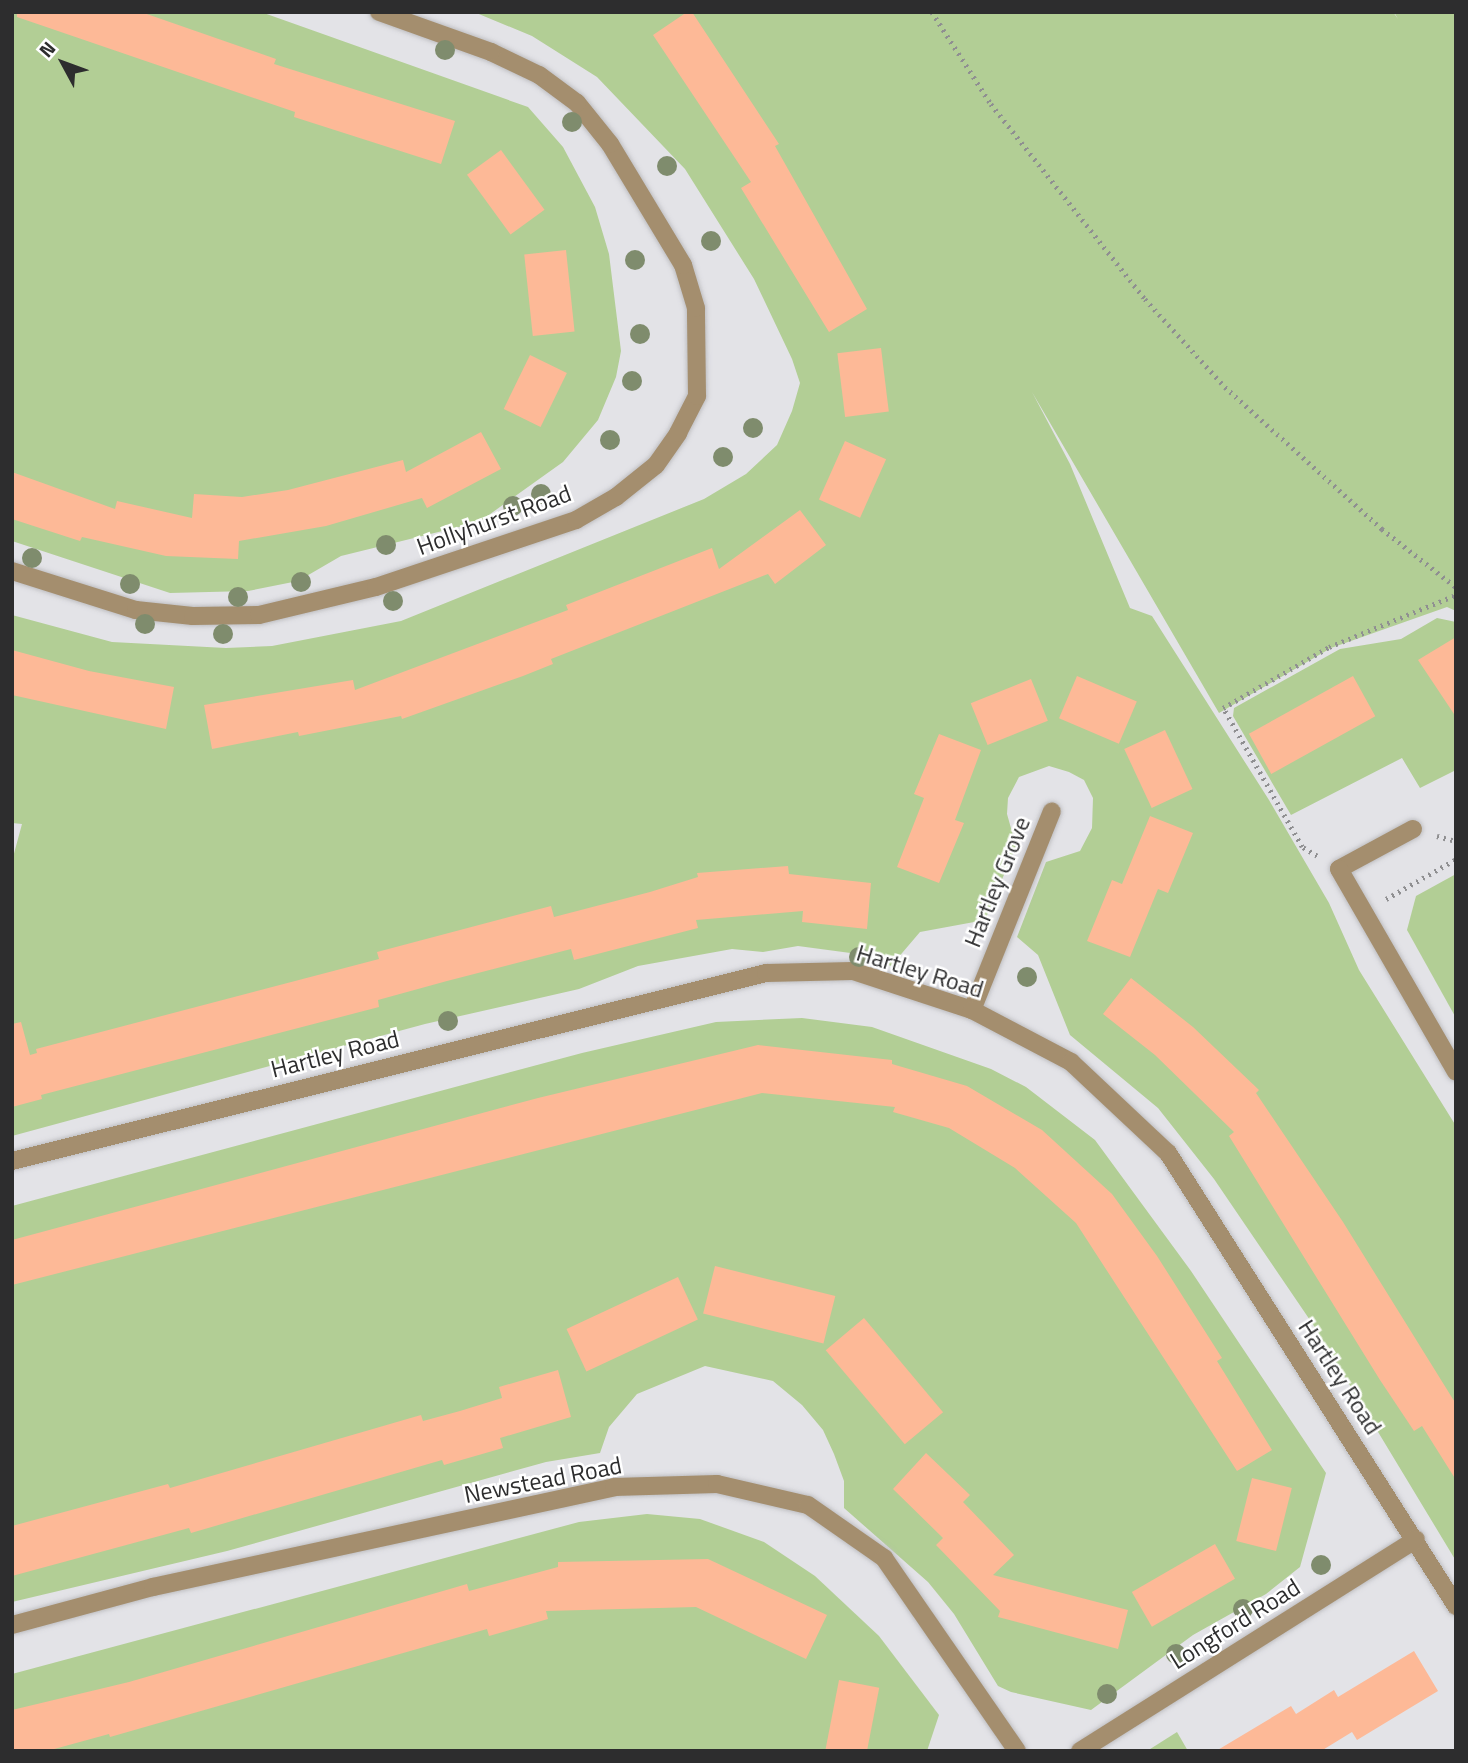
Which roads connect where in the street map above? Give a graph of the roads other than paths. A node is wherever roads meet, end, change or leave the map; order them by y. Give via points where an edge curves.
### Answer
1 (379, 12) edge
2 (12, 571) edge
3 (1052, 811) dead end
4 (1413, 829) dead end
5 (972, 1010) junction
6 (1456, 1072) edge
7 (12, 1161) edge
8 (1416, 1539) junction
9 (1456, 1606) edge
10 (12, 1625) edge
11 (1017, 1751) edge
12 (1080, 1751) edge

1 - 2 street, Hollyhurst Road via 491,52 539,75 577,103 610,144 682,265 696,308 697,396 678,433 656,465 616,497 576,520 376,587 259,615 193,616 136,610
3 - 5 street, Hartley Grove
4 - 6 street via 1339,869
5 - 7 street, Hartley Road via 853,971 766,973
5 - 8 street, Hartley Road via 1071,1062 1168,1153
8 - 9 street, Hartley Road
8 - 12 street, Longford Road
10 - 11 street, Newstead Road via 153,1587 614,1487 717,1484 808,1505 884,1558

